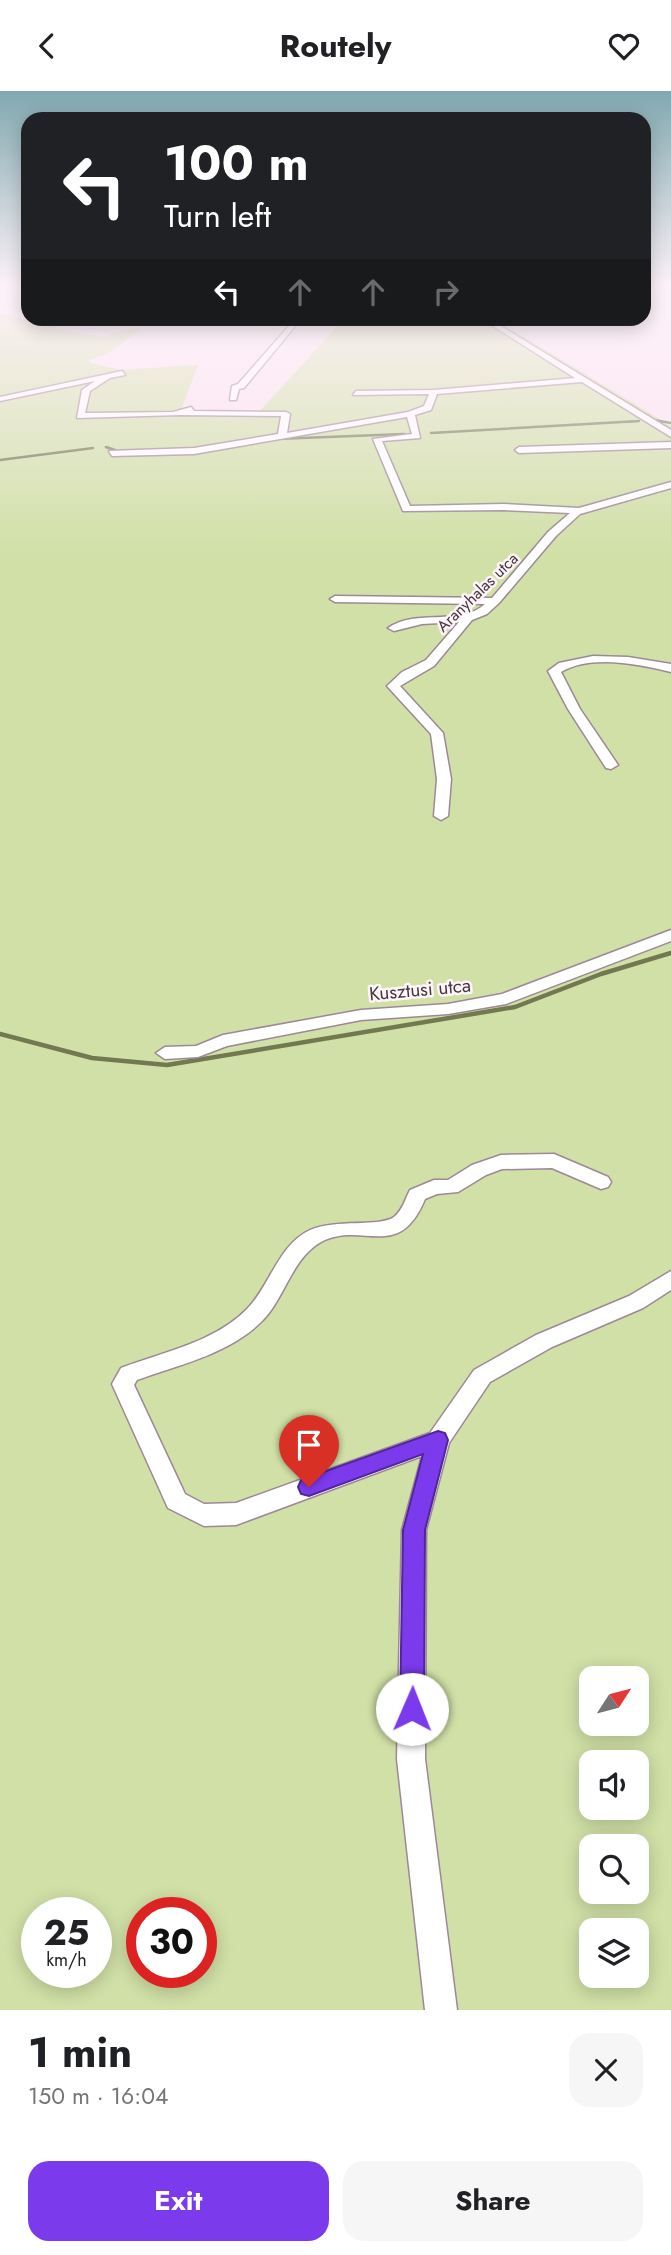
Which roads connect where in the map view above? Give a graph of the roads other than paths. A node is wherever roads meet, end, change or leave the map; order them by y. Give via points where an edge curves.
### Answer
1 (107, 377) joint
2 (247, 377) edge
3 (577, 377) edge
4 (583, 380) junction
5 (434, 392) junction
6 (356, 393) dead end
7 (233, 398) dead end
8 (0, 399) edge
9 (410, 415) junction
10 (282, 435) junction
11 (671, 435) edge
12 (671, 445) edge
13 (519, 450) dead end
14 (112, 453) dead end
15 (665, 487) edge
16 (671, 496) edge
17 (578, 512) junction
18 (335, 599) dead end
19 (495, 601) junction
20 (468, 618) junction
21 (394, 628) dead end
22 (671, 668) edge
23 (611, 765) dead end
24 (441, 816) dead end
25 (671, 936) edge
26 (165, 1053) dead end
27 (601, 1182) dead end
28 (671, 1279) edge
29 (438, 1440) junction
30 (442, 2010) edge

1 - 8 street
1 - 10 street via 86,390 80,417 187,411 286,414
2 - 7 street via 235,388
3 - 4 street
4 - 5 street
4 - 11 street
5 - 6 street
5 - 9 street via 428,408
9 - 10 street
9 - 17 street, Aranyhalas utca via 417,436 377,439 405,506
10 - 14 street via 194,451
12 - 13 street
15 - 16 street
15 - 17 street, Aranyhalas utca
17 - 19 street, Aranyhalas utca via 552,534
18 - 19 street
19 - 20 street, Aranyhalas utca
20 - 21 street
20 - 24 street, Aranyhalas utca via 430,663 393,686 437,733 444,779
22 - 23 street via 600,660 567,664 554,671
25 - 26 street, Kusztusi utca via 506,999 348,1017 223,1041 198,1051
27 - 29 street via 554,1161 501,1162 451,1187 434,1187 417,1195 412,1212 389,1229 335,1228 315,1236 302,1245 256,1314 236,1332 129,1374 123,1384 176,1501 211,1518 236,1514
28 - 29 street via 636,1302 544,1341 482,1376
29 - 30 street via 414,1530 411,1759

